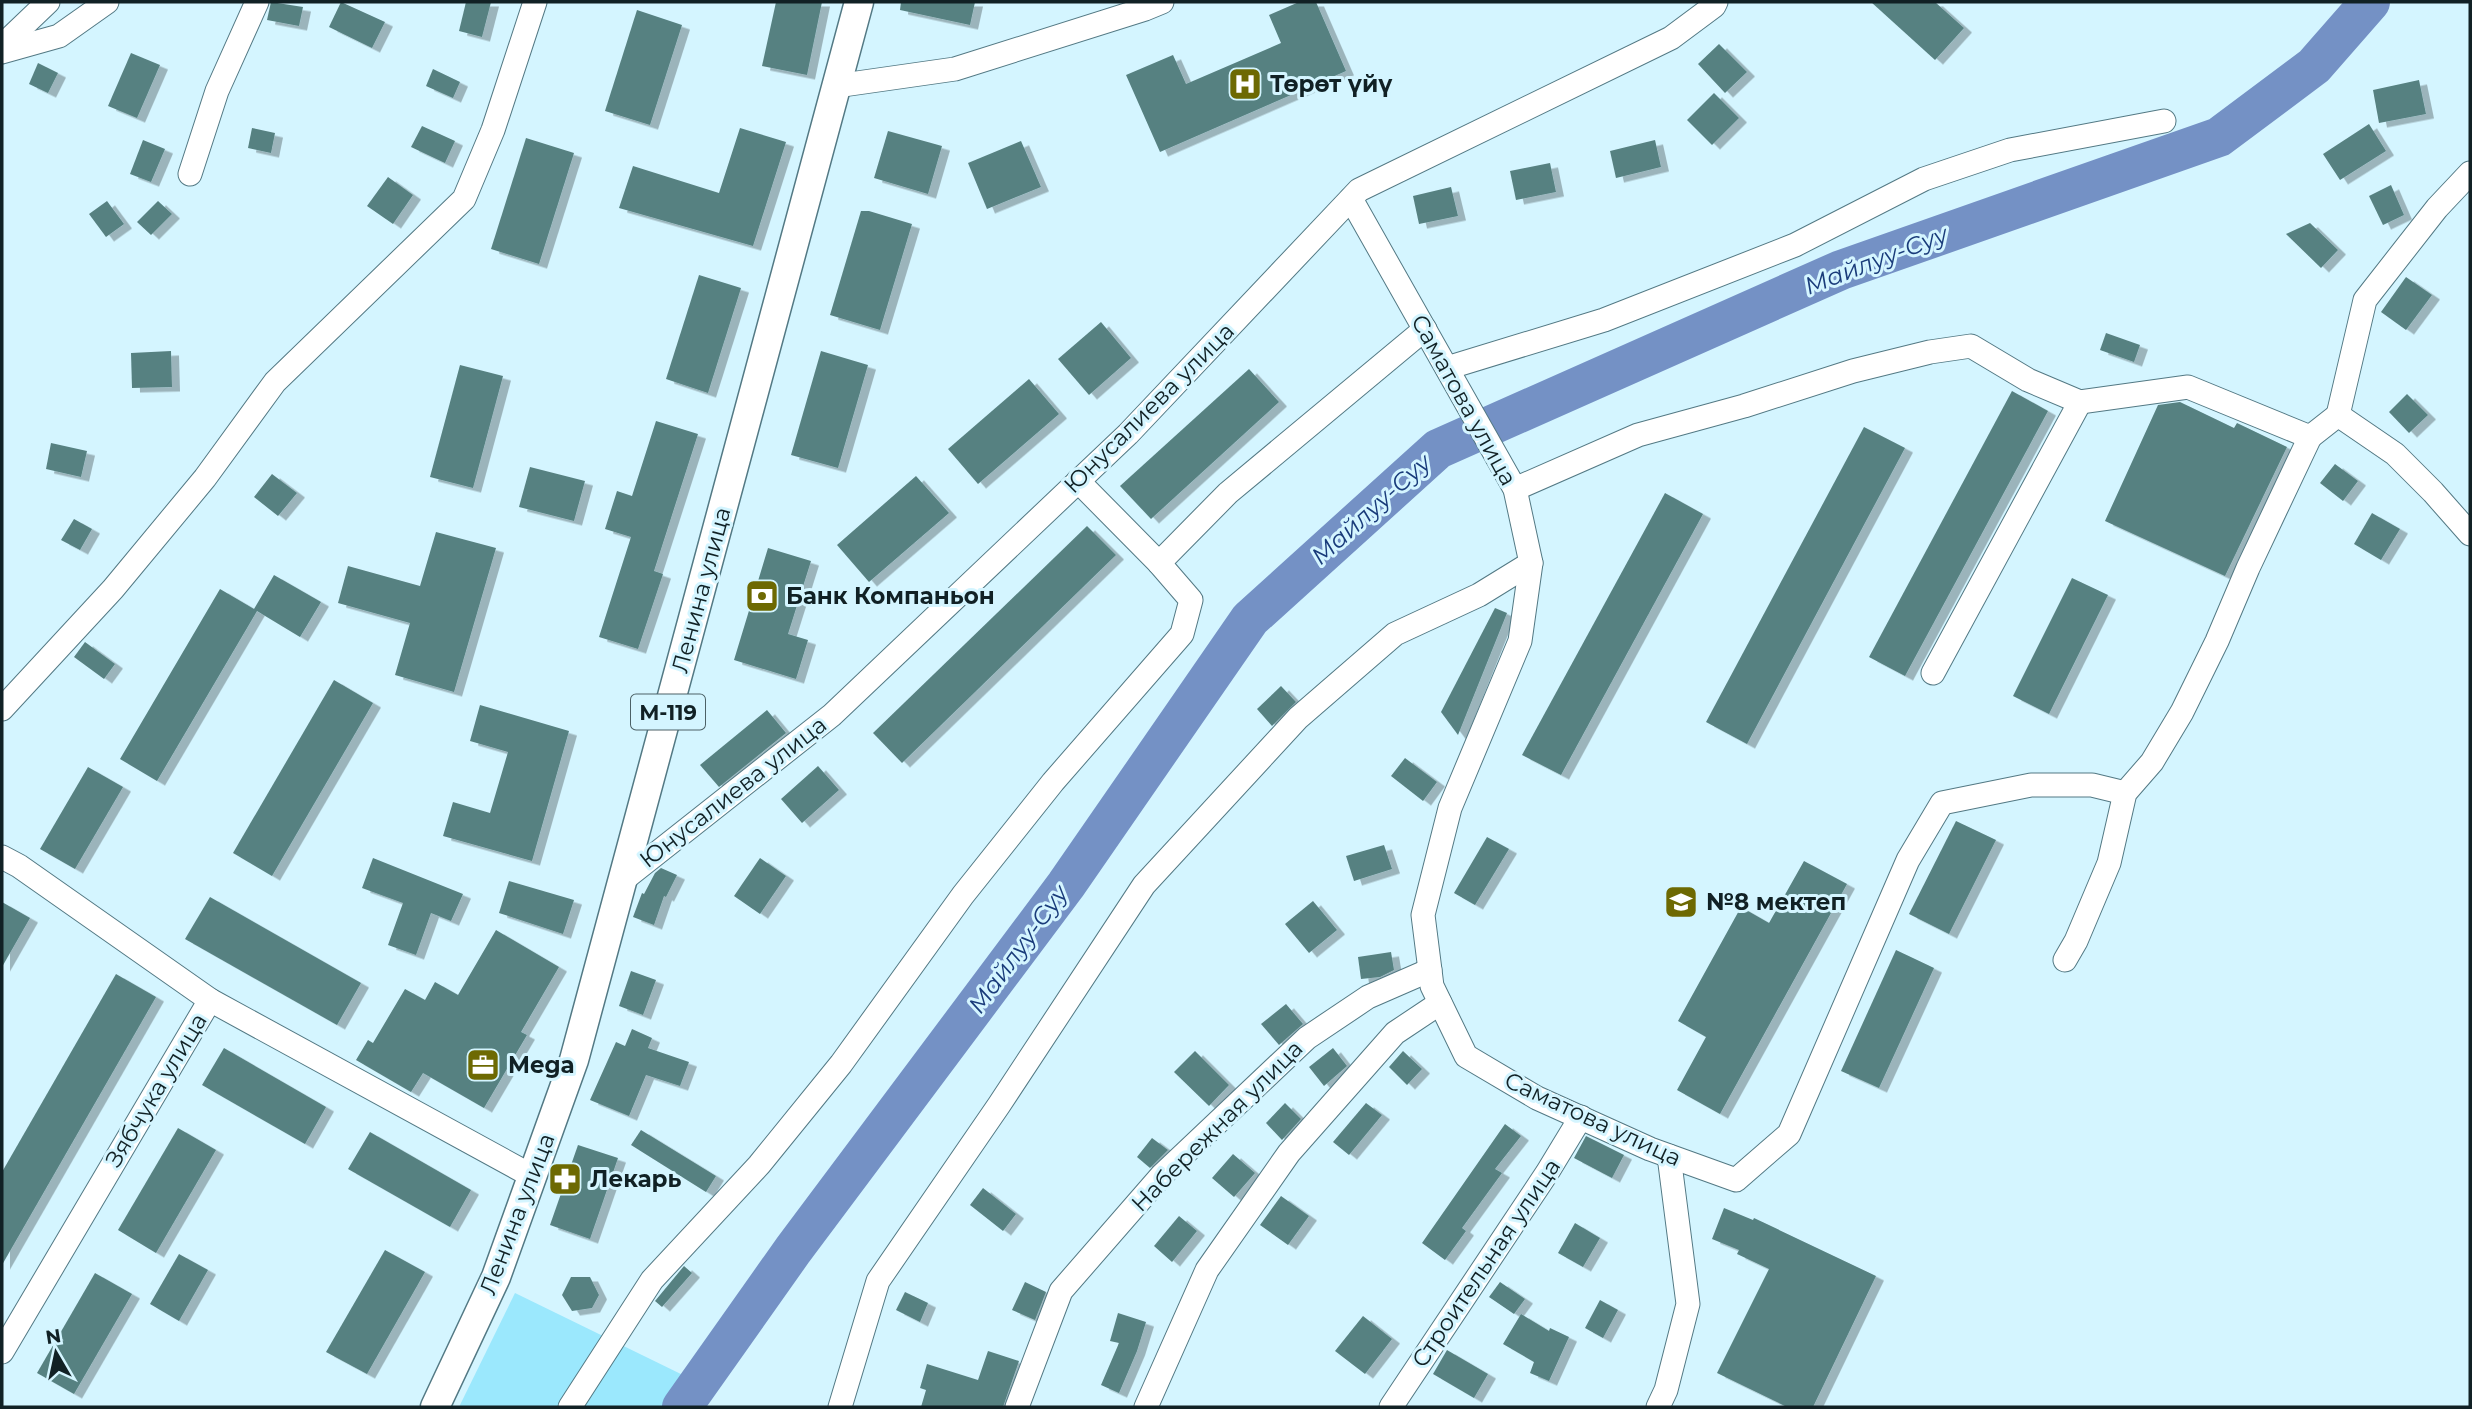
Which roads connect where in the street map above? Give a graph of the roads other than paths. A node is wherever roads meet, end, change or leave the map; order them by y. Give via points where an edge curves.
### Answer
1 (48, 2) edge
2 (107, 2) edge
3 (257, 2) edge
4 (535, 2) edge
5 (859, 2) edge
6 (1162, 2) edge
7 (1716, 2) edge
8 (2, 46) edge
9 (2, 52) edge
10 (836, 86) junction
11 (2164, 121) dead end
12 (2470, 173) edge
13 (190, 174) dead end
14 (1351, 199) junction
15 (1425, 329) junction
16 (1447, 368) junction
17 (2080, 402) junction
18 (2338, 415) junction
19 (2310, 438) junction
20 (1077, 481) junction
21 (1515, 488) junction
22 (2470, 534) edge
23 (1159, 563) junction
24 (1531, 564) junction
25 (1933, 673) dead end
26 (2, 709) edge
27 (2125, 793) junction
28 (2, 857) edge
29 (623, 880) junction
30 (2065, 960) dead end
31 (1430, 970) junction
32 (210, 1000) junction
33 (1440, 1003) junction
34 (1581, 1117) junction
35 (1669, 1156) junction
36 (532, 1176) junction
37 (2, 1352) edge
38 (435, 1407) edge
39 (569, 1407) edge
40 (840, 1407) edge
41 (1017, 1407) edge
42 (1146, 1407) edge
43 (1391, 1407) edge
44 (1658, 1407) edge

1 - 8 street
2 - 9 street via 59,36
3 - 13 street via 217,91
4 - 26 street via 494,130 464,199 275,382 205,478 113,589
5 - 10 main road, Ленина улица / М-119
6 - 10 street via 956,69
7 - 14 street, Юнусалиева улица via 1671,38 1359,190
10 - 29 main road, Ленина улица / М-119
11 - 16 street via 2010,150 1923,179 1795,245 1617,315
12 - 18 street via 2365,300
14 - 15 street, Саматова улица
14 - 20 street, Юнусалиева улица via 1128,434
15 - 16 street, Саматова улица
15 - 23 street via 1228,493
16 - 21 street, Саматова улица
17 - 19 street via 2188,387
17 - 21 street via 2028,380 1970,346 1930,352 1638,435
17 - 25 street
18 - 19 street
18 - 22 street via 2395,454
19 - 27 street via 2182,712 2152,762
20 - 23 street
20 - 29 street, Юнусалиева улица via 832,715
21 - 24 street, Саматова улица
23 - 39 street via 1191,600 1182,634 979,874 841,1064 759,1165 652,1280
24 - 31 street, Саматова улица via 1520,641 1450,808 1423,915
24 - 40 street via 1479,595 1395,634 1298,718 1144,885 878,1281
27 - 30 street via 2109,863
27 - 35 street, Саматова улица via 2092,785 2031,785 1942,803 1908,860 1789,1134 1736,1180
28 - 32 street
29 - 36 main road, Ленина улица / М-119 via 574,1060
31 - 33 street, Саматова улица
31 - 41 street, Набережная улица via 1368,997 1307,1038 1162,1175 1061,1291
32 - 36 street, Зябчука улица
32 - 37 street, Зябчука улица
33 - 34 street, Саматова улица via 1466,1056 1537,1098
33 - 42 street via 1395,1033 1289,1153 1207,1270
34 - 35 street, Саматова улица
34 - 43 street, Строительная улица
35 - 44 street via 1688,1304 1667,1390
36 - 38 main road, Ленина улица / М-119 via 496,1277

